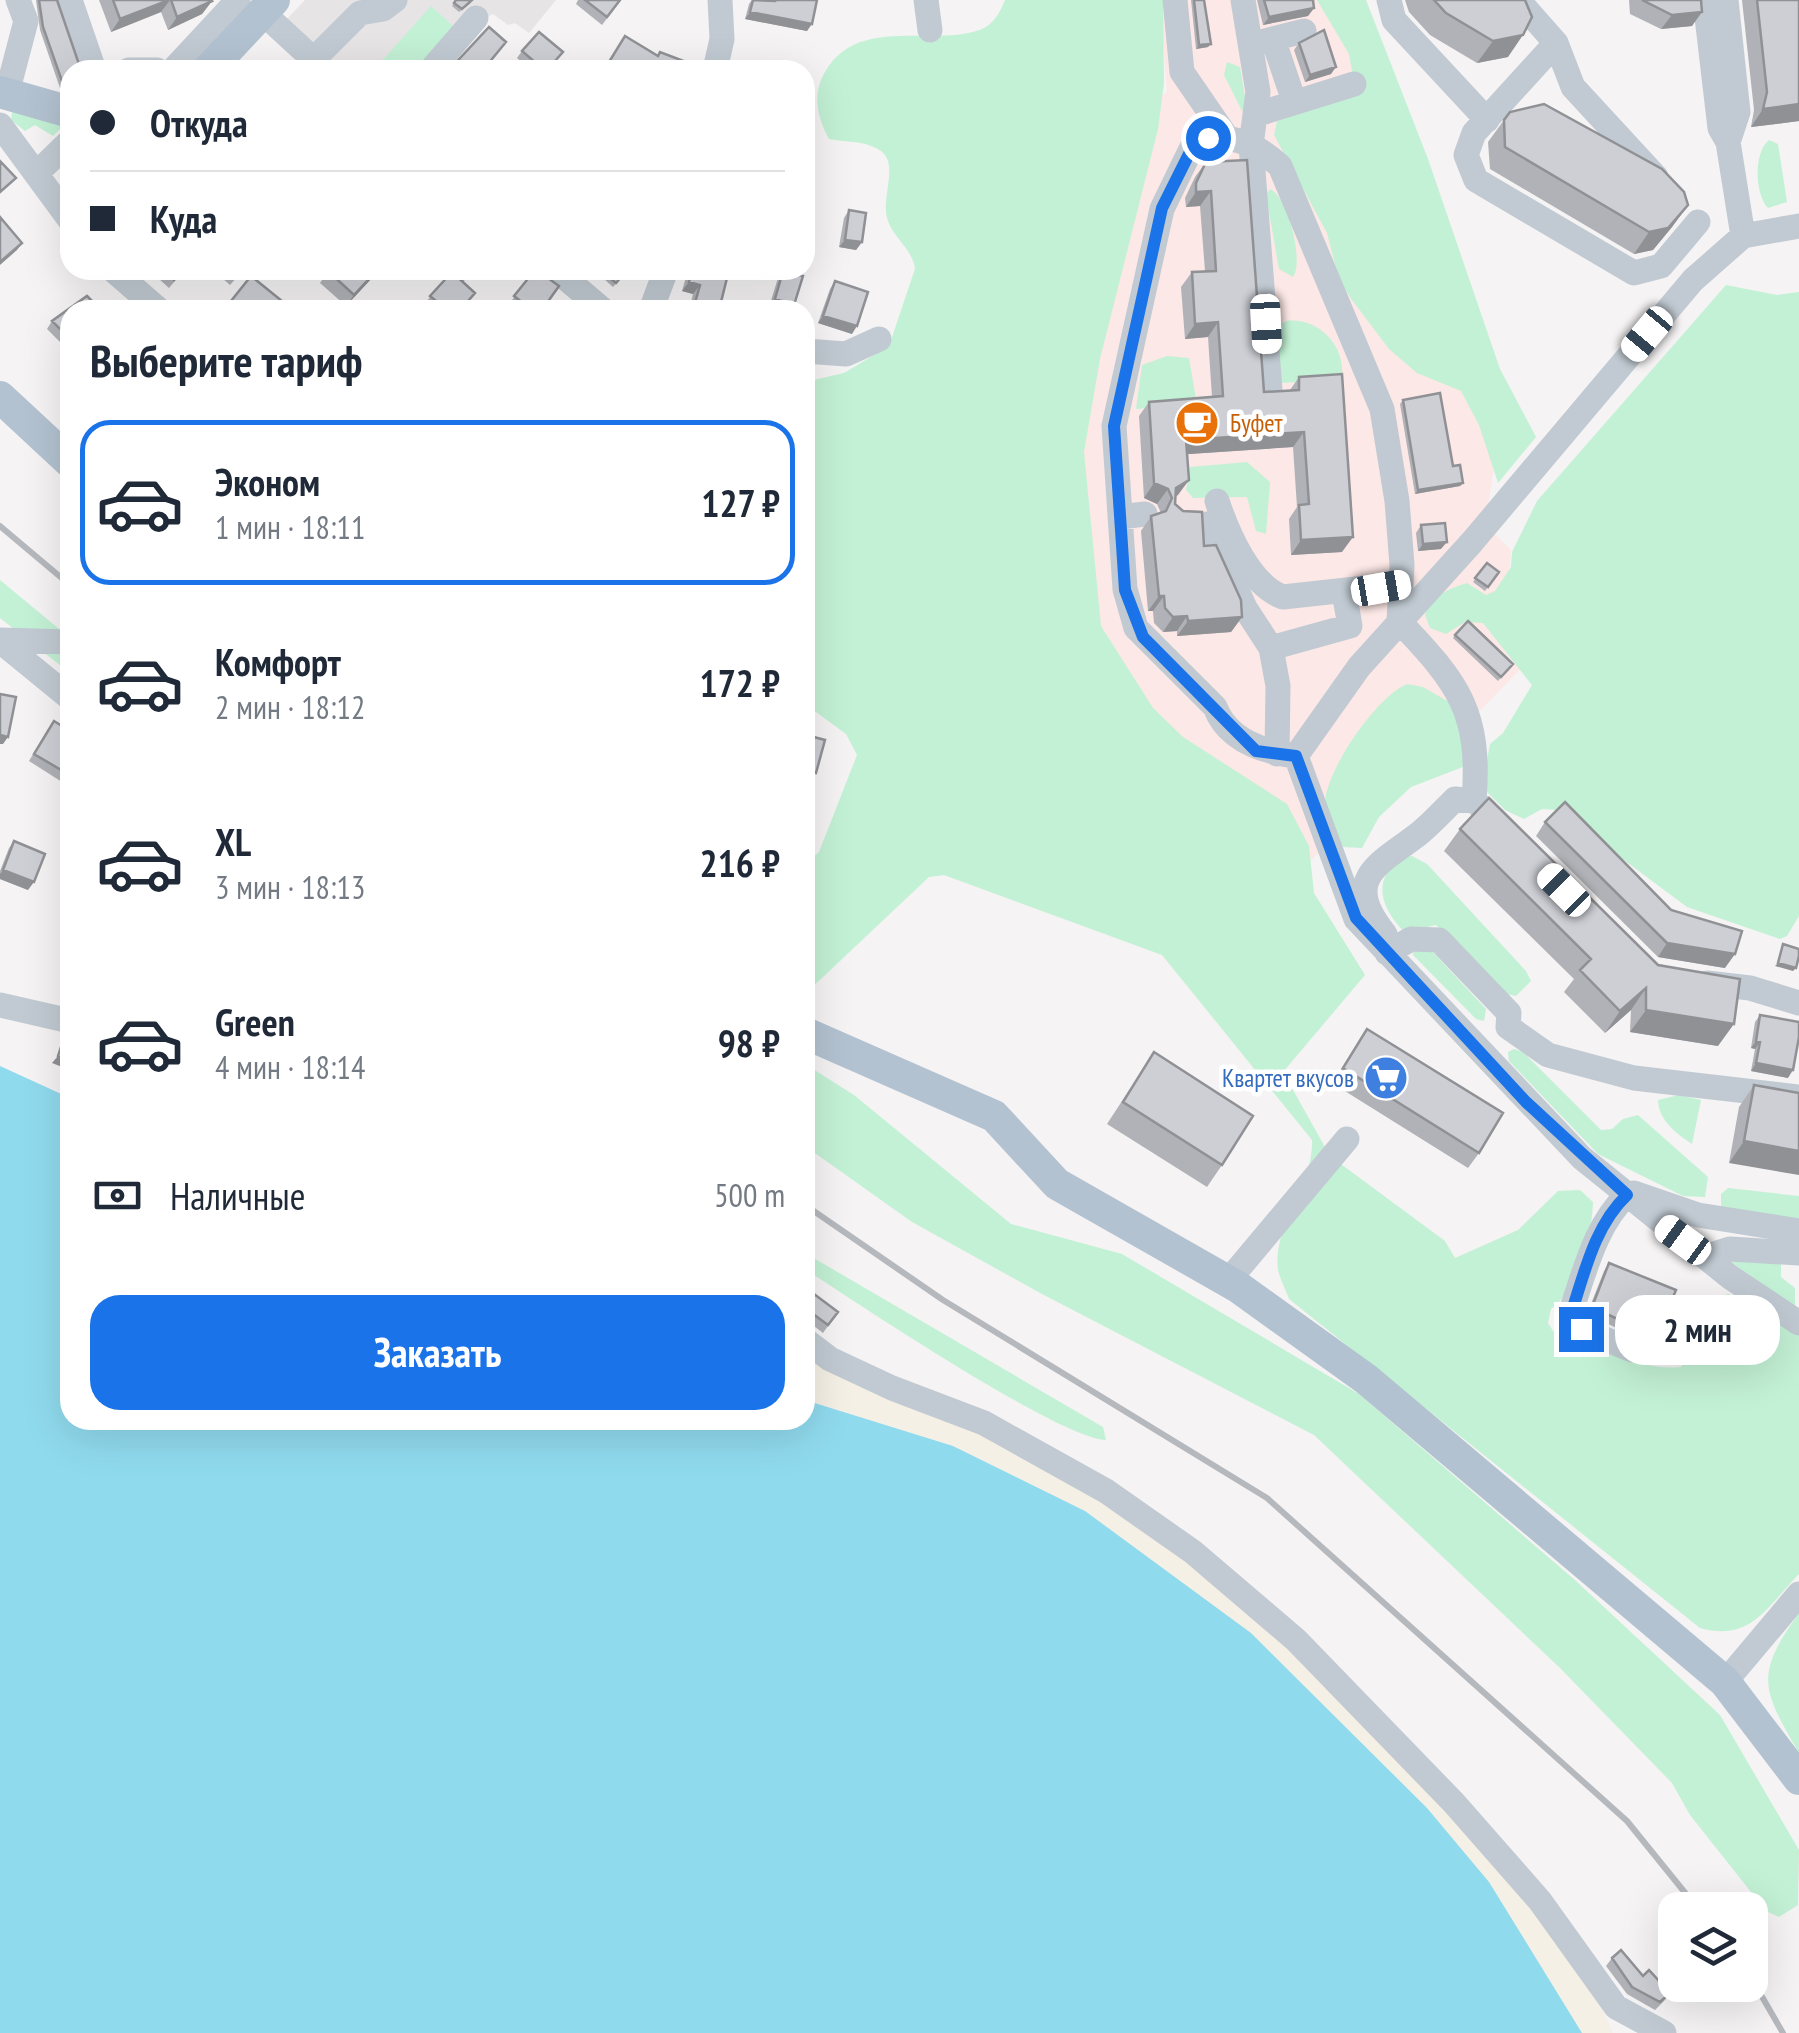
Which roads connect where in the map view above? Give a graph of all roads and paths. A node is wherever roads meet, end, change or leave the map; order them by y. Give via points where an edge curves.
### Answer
1 (18, 0) edge
2 (70, 0) edge
3 (395, 0) edge
4 (720, 0) edge
5 (926, 0) edge
6 (1175, 0) edge
7 (1243, 0) edge
8 (1389, 0) edge
9 (1518, 0) edge
10 (1706, 0) edge
11 (1726, 0) edge
12 (258, 4) edge
13 (476, 18) dead end
14 (930, 30) dead end
15 (1304, 31) dead end
16 (1260, 42) junction
17 (1556, 44) junction
18 (91, 60) edge
19 (186, 60) edge
20 (216, 60) edge
21 (314, 60) edge
22 (323, 60) edge
23 (440, 60) edge
24 (718, 60) edge
25 (1354, 84) dead end
26 (1294, 101) junction
27 (2, 103) edge
28 (60, 111) edge
29 (1258, 114) junction
30 (1487, 120) junction
31 (1226, 136) junction
32 (1728, 142) junction
33 (1251, 146) junction
34 (60, 151) edge
35 (36, 174) junction
36 (60, 206) edge
37 (1686, 209) junction
38 (1799, 226) edge
39 (1733, 243) junction
40 (124, 280) edge
41 (568, 280) edge
42 (148, 300) edge
43 (590, 300) edge
44 (878, 339) dead end
45 (815, 351) edge
46 (1270, 390) edge
47 (0, 397) edge
48 (60, 453) edge
49 (1400, 584) junction
50 (1344, 592) junction
51 (1398, 621) junction
52 (0, 640) edge
53 (60, 642) edge
54 (1271, 648) junction
55 (60, 690) edge
56 (1287, 755) junction
57 (1474, 801) junction
58 (1498, 824) edge
59 (1391, 950) junction
60 (1680, 980) edge
61 (1799, 1003) edge
62 (0, 1004) edge
63 (60, 1019) edge
64 (815, 1037) edge
65 (1799, 1097) edge
66 (1347, 1139) dead end
67 (1622, 1191) junction
68 (1799, 1231) edge
69 (1799, 1253) edge
70 (1708, 1256) junction
71 (1228, 1281) junction
72 (1799, 1323) edge
73 (815, 1346) edge
74 (1632, 1350) dead end
75 (1799, 1594) edge
76 (1724, 1682) junction
77 (1799, 1779) edge
78 (1616, 2007) junction
79 (1628, 2033) edge
80 (1664, 2033) edge

1 - 27 street via 26,20
2 - 18 street
3 - 22 street via 360,13
4 - 24 street
5 - 14 street
6 - 31 street via 1182,72
7 - 16 street
8 - 30 street via 1394,20
9 - 17 street
10 - 32 street via 1720,128
11 - 32 street via 1738,112
12 - 19 street
12 - 20 main road
12 - 21 street
13 - 23 street
15 - 16 street
16 - 26 street
16 - 29 street
17 - 30 street
17 - 37 street via 1573,87
25 - 26 street
26 - 29 street
27 - 28 main road
27 - 35 street
29 - 33 street
30 - 37 street via 1466,155 1476,180 1634,273 1661,266
31 - 33 street
31 - 56 street via 1194,144 1162,208 1114,426 1132,515 1125,590 1136,628 1256,751
32 - 39 street
33 - 46 street
33 - 49 street via 1280,166 1289,182 1382,409 1397,502
34 - 35 street
35 - 36 street
37 - 39 street
38 - 39 street
39 - 51 street
40 - 42 street
41 - 43 street
44 - 45 street via 846,354
47 - 48 main road
49 - 50 street
49 - 51 street
50 - 54 street via 1352,622 1346,630
50 - 54 street via 1270,592 1200,512
51 - 56 street
51 - 57 street via 1438,665 1472,719
52 - 53 street
52 - 55 street
54 - 56 street
56 - 59 street via 1347,902
57 - 58 street
57 - 59 street via 1455,799 1379,859 1366,900
59 - 65 street via 1422,937 1439,940 1510,1012 1508,1027 1562,1060 1634,1078
59 - 67 street via 1526,1102
60 - 61 street via 1750,988
62 - 63 street
64 - 71 main road via 994,1116 1058,1184
66 - 71 street
67 - 68 street via 1698,1216
67 - 70 street
67 - 74 street via 1595,1242 1570,1317 1573,1326
69 - 70 street via 1730,1249
70 - 72 street
71 - 76 main road via 1366,1380
73 - 78 street via 877,1381 1001,1433 1106,1491 1193,1552 1296,1640 1454,1804 1540,1901
75 - 76 street
76 - 77 main road
78 - 79 street
78 - 80 street

